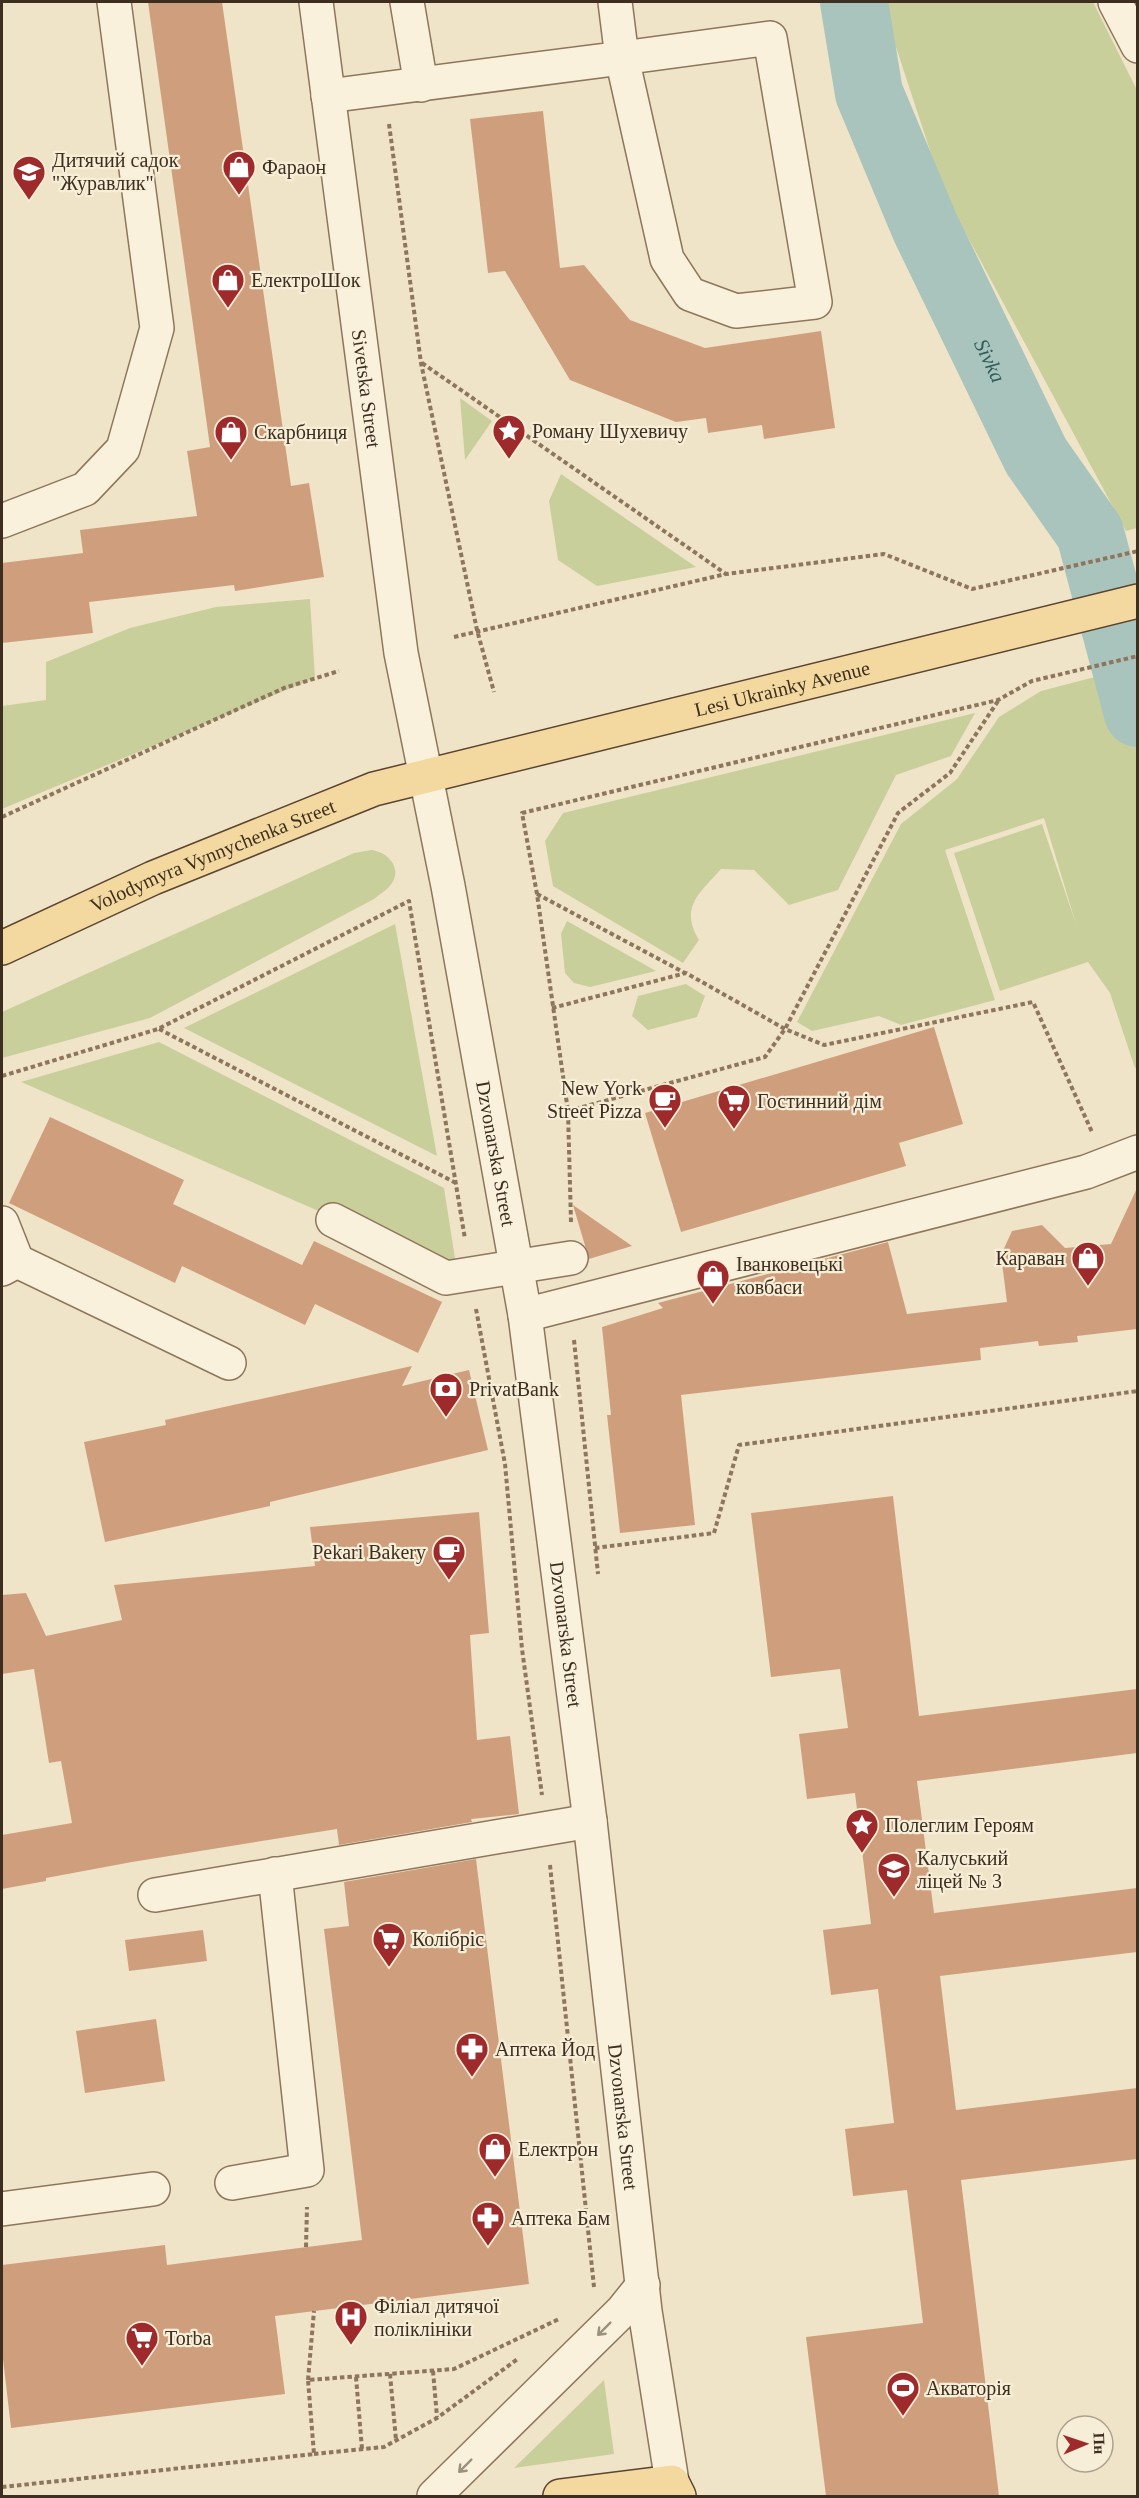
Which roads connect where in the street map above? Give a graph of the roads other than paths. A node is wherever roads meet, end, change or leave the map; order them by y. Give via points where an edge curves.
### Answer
1 (114, 2) edge
2 (316, 2) edge
3 (408, 2) edge
4 (615, 2) edge
5 (1115, 2) edge
6 (1137, 46) edge
7 (622, 58) junction
8 (420, 85) junction
9 (328, 96) junction
10 (2, 521) edge
11 (1137, 601) edge
12 (426, 776) junction
13 (2, 948) edge
14 (1137, 1152) edge
15 (333, 1220) dead end
16 (2, 1223) edge
17 (571, 1258) road end
18 (9, 1265) edge
19 (516, 1266) junction
20 (525, 1315) junction
21 (229, 1363) dead end
22 (590, 1821) junction
23 (275, 1874) junction
24 (155, 1895) dead end
25 (232, 2183) dead end
26 (153, 2189) dead end
27 (2, 2209) edge
28 (643, 2286) junction
29 (676, 2489) edge
30 (434, 2496) edge
31 (560, 2496) edge

1 - 10 street via 157,328 123,449 85,489
2 - 9 street, Sivetska Street
3 - 8 street
4 - 7 street
5 - 6 street
7 - 7 street via 667,259 690,294 736,310 815,302 770,38
7 - 8 street
8 - 9 street
9 - 12 street, Sivetska Street via 401,653
11 - 12 main road, Lesi Ukrainky Avenue
12 - 13 main road, Volodymyra Vynnychenka Street via 374,789 175,869
12 - 19 street, Dzvonarska Street
14 - 20 street via 1086,1172
15 - 19 street via 446,1278
16 - 18 street
17 - 19 street
18 - 21 street
19 - 20 street, Dzvonarska Street
20 - 22 street, Dzvonarska Street
22 - 23 street
22 - 28 street, Dzvonarska Street
23 - 24 street
23 - 25 street via 307,2170
26 - 27 street
28 - 29 street, Dzvonarska Street
28 -> 30 street
29 - 31 main road

